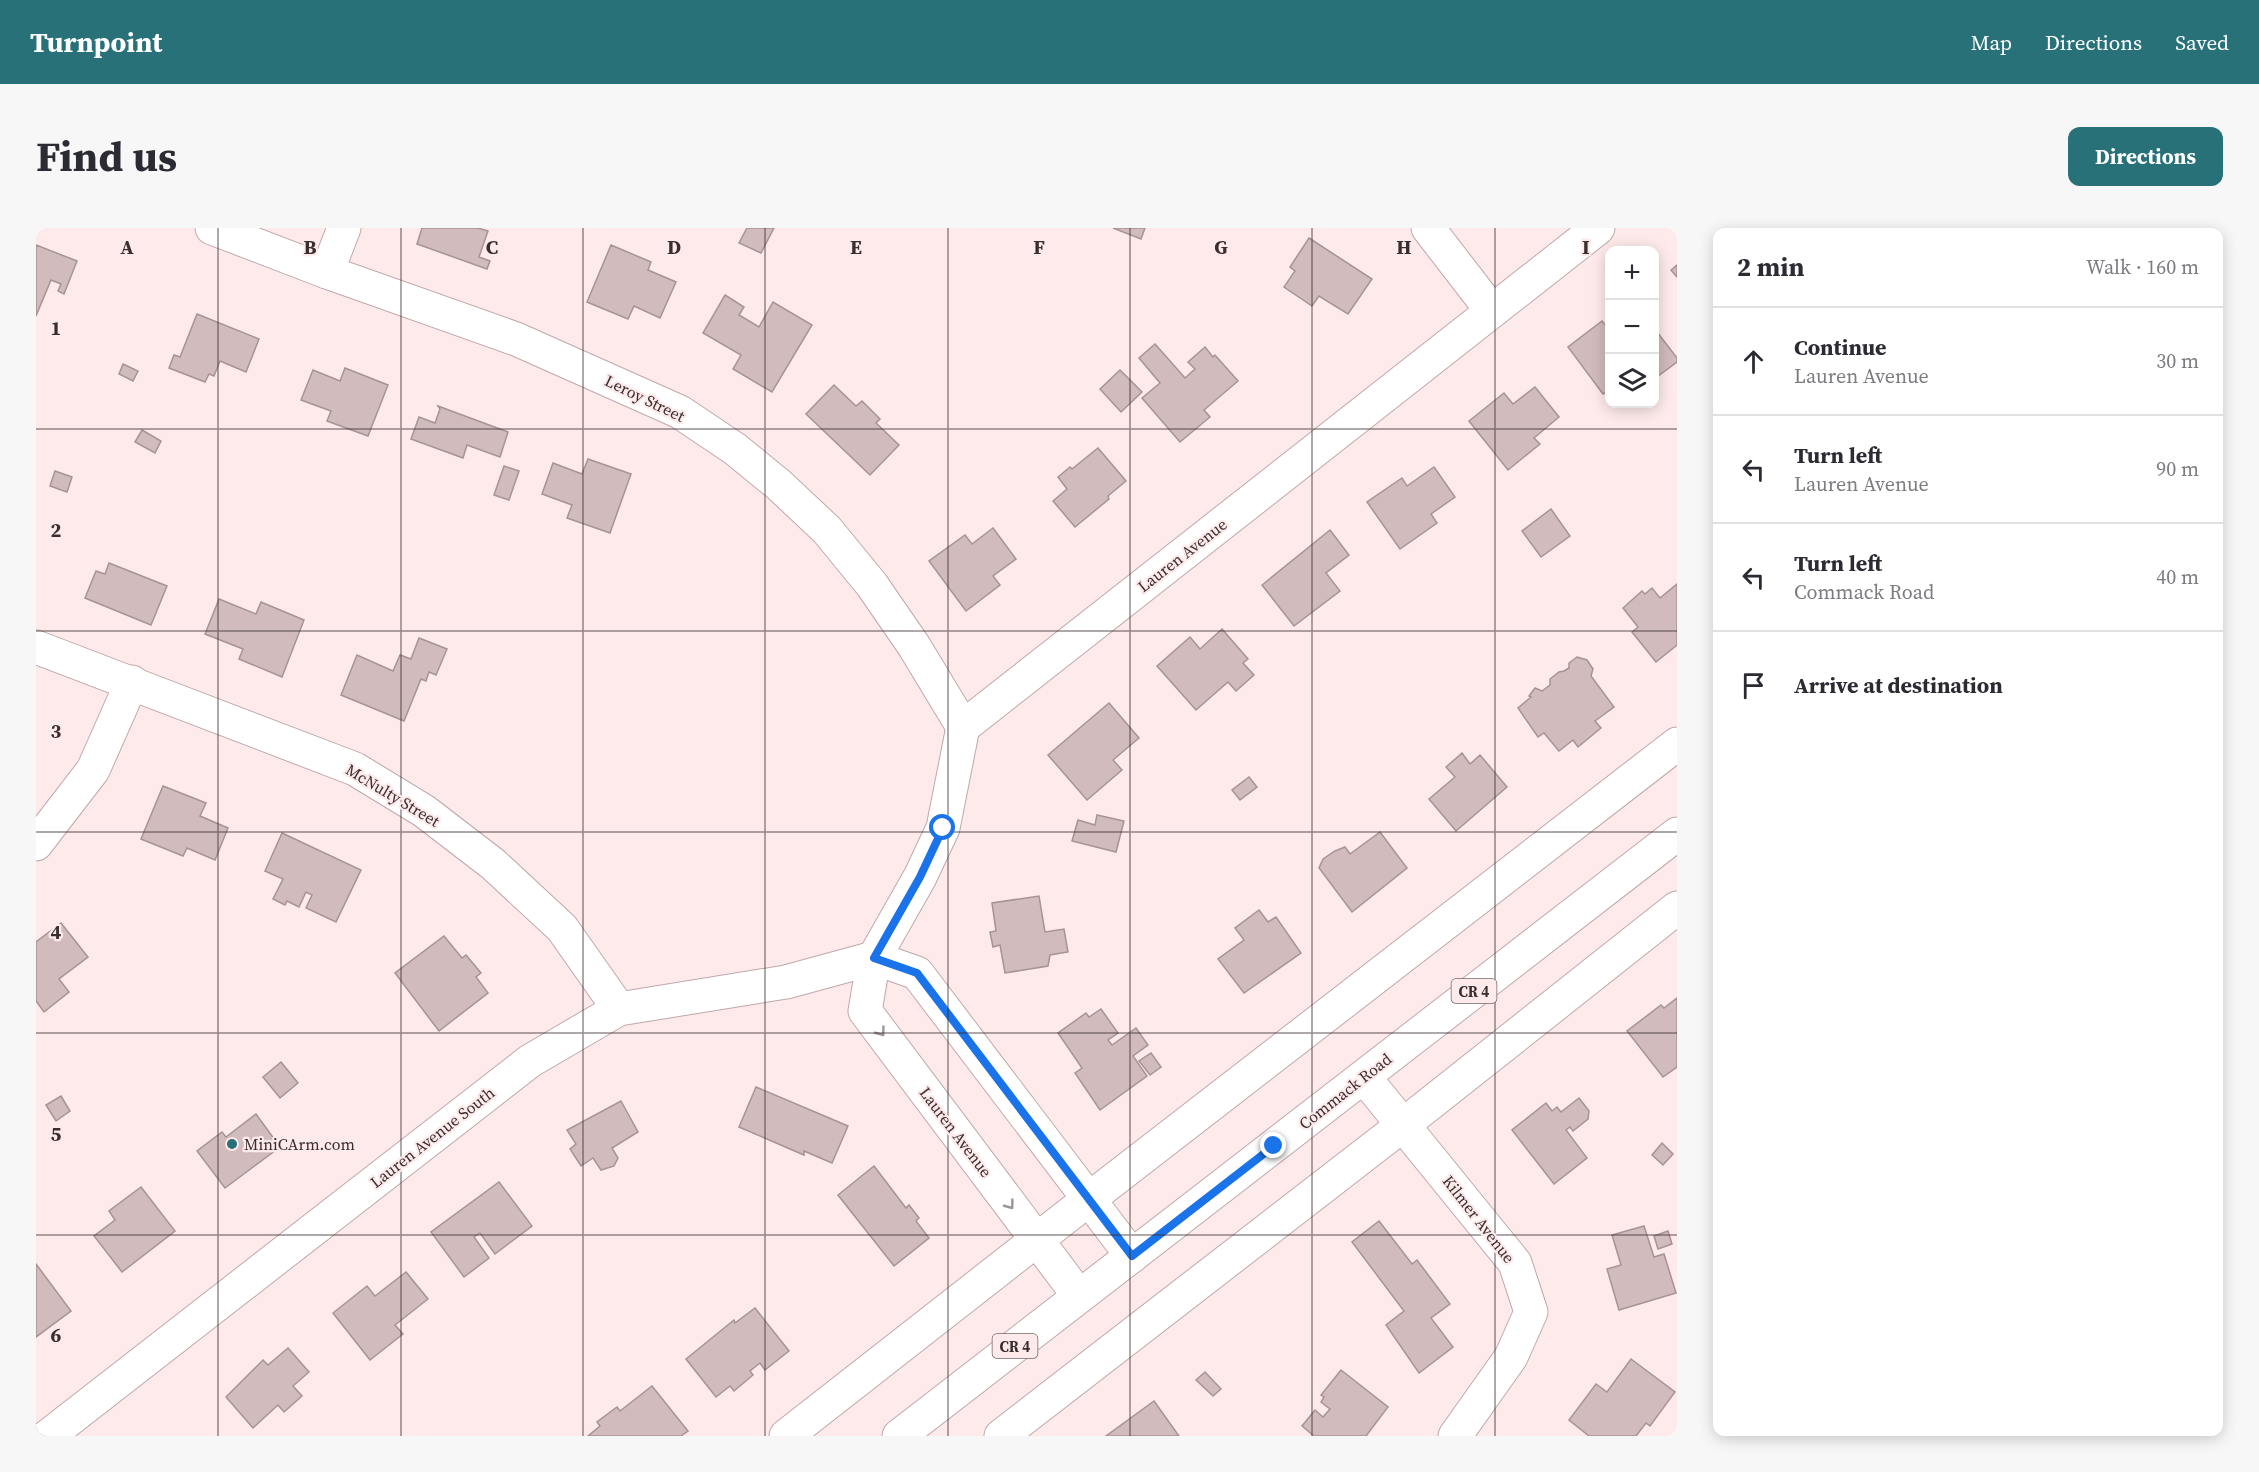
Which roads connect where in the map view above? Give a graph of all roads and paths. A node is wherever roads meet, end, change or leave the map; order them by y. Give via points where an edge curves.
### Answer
1 (212, 228) edge
2 (344, 228) edge
3 (1428, 228) edge
4 (1598, 228) edge
5 (327, 272) junction
6 (1492, 311) junction
7 (36, 647) edge
8 (132, 682) junction
9 (963, 727) junction
10 (1677, 744) edge
11 (1677, 834) edge
12 (36, 844) edge
13 (1677, 908) edge
14 (874, 958) junction
15 (619, 1009) junction
16 (1364, 1077) junction
17 (1403, 1125) junction
18 (1089, 1198) junction
19 (1036, 1240) junction
20 (1132, 1256) junction
21 (1079, 1296) junction
22 (48, 1436) edge
23 (786, 1436) edge
24 (899, 1436) edge
25 (1001, 1436) edge
26 (1455, 1436) edge

1 - 5 street, Leroy Street
2 - 5 street
3 - 6 street
4 - 6 street, Lauren Avenue
5 - 9 street, Leroy Street via 516,339 680,412 735,449 827,530 850,558 914,646
6 - 9 street, Lauren Avenue
7 - 8 street, McNulty Street
8 - 12 street via 93,770
8 - 15 street, McNulty Street via 355,769 424,811 492,864 562,928
9 - 14 street, Lauren Avenue via 943,828
10 - 18 street
11 - 16 street, Commack Road / CR 4
13 - 17 street
14 - 15 street, Lauren Avenue South via 786,982
14 - 18 street via 917,973
14 -> 19 street, Lauren Avenue via 865,1011
15 - 22 street, Lauren Avenue South via 530,1061
16 - 17 street, Kilmer Avenue
16 - 20 street, Commack Road / CR 4
17 - 25 street
17 - 26 street, Kilmer Avenue via 1515,1263 1531,1312 1512,1357
18 - 19 street
18 - 20 street
19 - 21 street, Lauren Avenue
19 - 23 street
20 - 21 street, Commack Road / CR 4
21 - 24 street, Commack Road / CR 4

